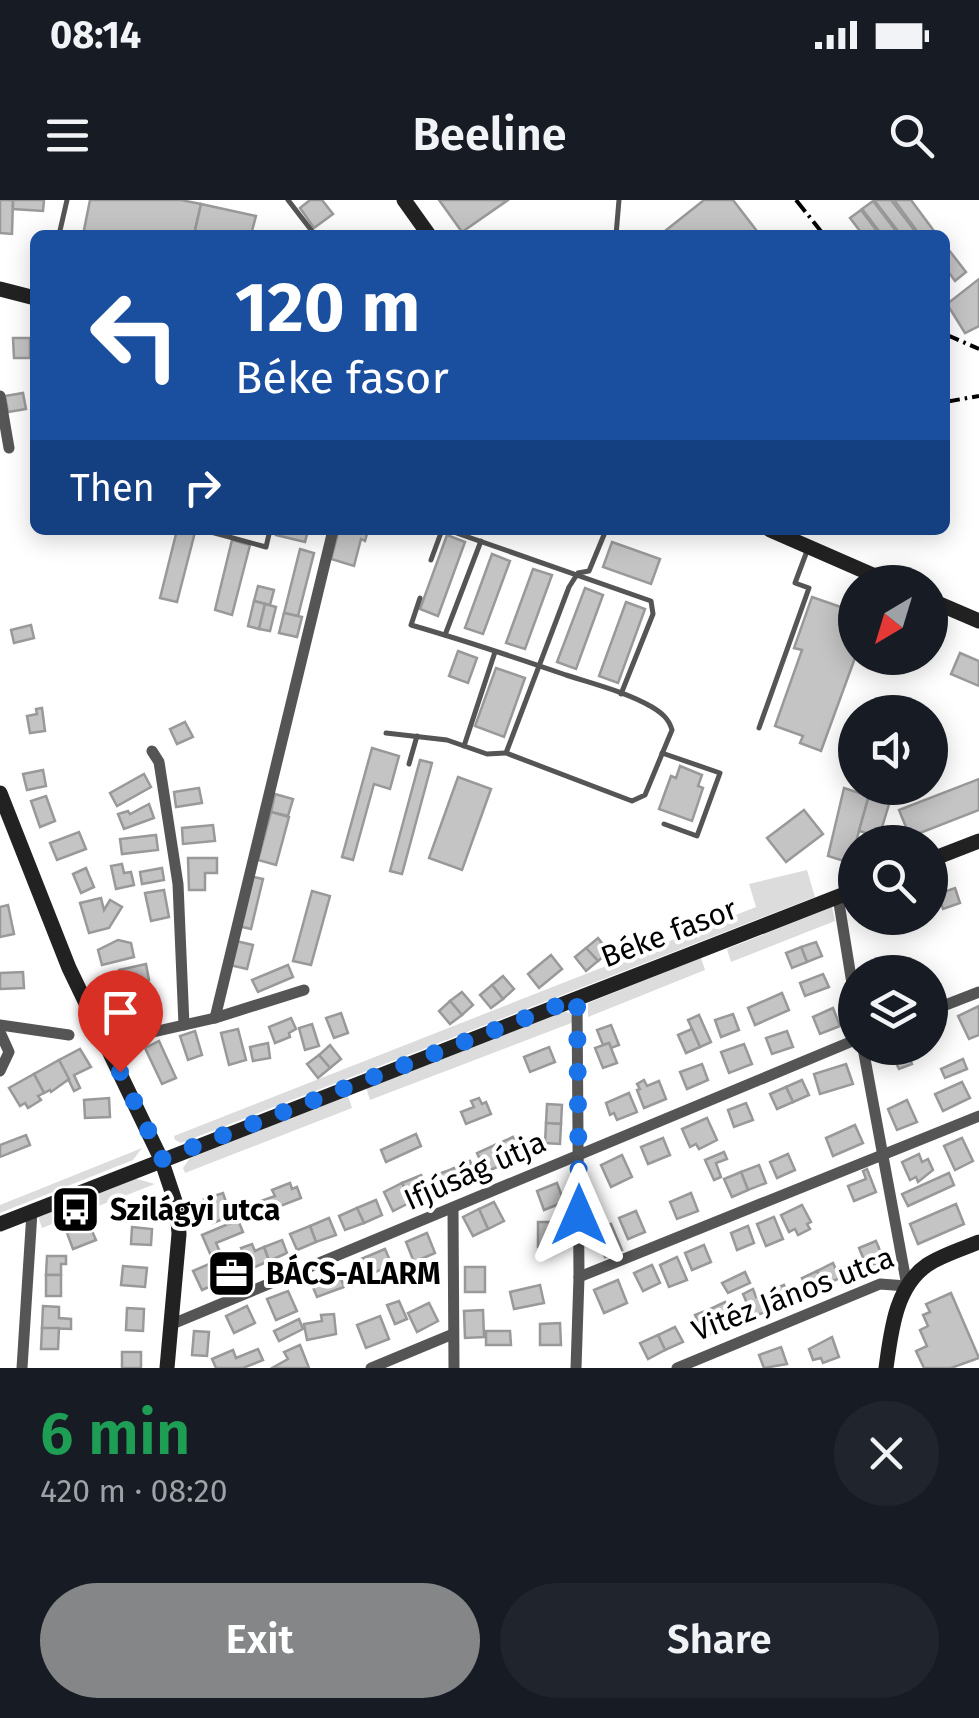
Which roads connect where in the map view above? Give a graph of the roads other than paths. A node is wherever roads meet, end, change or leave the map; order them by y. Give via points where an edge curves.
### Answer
1 (67, 200) edge
2 (288, 200) edge
3 (404, 200) edge
4 (619, 200) edge
5 (60, 230) edge
6 (310, 230) edge
7 (425, 230) edge
8 (616, 230) edge
9 (0, 288) edge
10 (30, 297) edge
11 (0, 396) edge
12 (9, 448) dead end
13 (222, 535) edge
14 (269, 535) edge
15 (332, 535) edge
16 (443, 535) edge
17 (461, 535) edge
18 (604, 535) edge
19 (781, 535) edge
20 (481, 541) junction
21 (808, 548) junction
22 (431, 560) dead end
23 (848, 565) edge
24 (578, 572) junction
25 (420, 598) dead end
26 (948, 608) edge
27 (979, 621) edge
28 (445, 635) junction
29 (494, 652) junction
30 (540, 666) junction
31 (621, 694) junction
32 (759, 728) dead end
33 (386, 734) dead end
34 (418, 736) junction
35 (464, 746) junction
36 (152, 751) dead end
37 (506, 753) junction
38 (662, 753) junction
39 (409, 764) dead end
40 (0, 793) edge
41 (664, 824) dead end
42 (979, 841) edge
43 (948, 853) edge
44 (838, 897) edge
45 (304, 990) dead end
46 (979, 992) edge
47 (577, 998) junction
48 (948, 1004) edge
49 (215, 1018) junction
50 (184, 1025) junction
51 (0, 1028) edge
52 (69, 1035) dead end
53 (105, 1043) junction
54 (838, 1047) edge
55 (865, 1065) edge
56 (0, 1071) edge
57 (979, 1116) edge
58 (578, 1153) junction
59 (883, 1155) junction
60 (162, 1159) junction
61 (453, 1210) junction
62 (32, 1212) junction
63 (0, 1224) edge
64 (979, 1242) edge
65 (579, 1278) junction
66 (907, 1286) junction
67 (170, 1325) junction
68 (453, 1334) junction
69 (22, 1368) edge
70 (168, 1368) edge
71 (371, 1368) edge
72 (454, 1368) edge
73 (576, 1368) edge
74 (676, 1368) edge
75 (886, 1368) edge

1 - 5 lane
2 - 6 lane
3 - 7 street
4 - 8 lane
9 - 10 street
11 - 12 street
13 - 14 lane via 266,547
15 - 49 street
16 - 22 lane
17 - 20 lane
18 - 24 lane via 590,571
19 - 21 street
20 - 24 lane
20 - 28 lane
21 - 23 street
21 - 32 lane via 795,583 809,588
24 - 30 lane
24 - 31 lane via 651,601 653,614
25 - 28 lane via 411,625
26 - 27 street
28 - 29 lane
29 - 30 lane
29 - 35 lane
30 - 31 lane
30 - 37 lane
31 - 38 lane via 671,723
33 - 34 lane
34 - 35 lane
34 - 39 lane
35 - 37 lane
36 - 50 street via 178,884
37 - 38 lane via 632,801 645,794
38 - 41 lane via 720,773 697,836
40 - 53 street
42 - 43 street
44 - 47 street, Béke fasor
45 - 49 street
46 - 48 street
47 - 58 street
47 - 60 street, Béke fasor
49 - 50 street
50 - 53 street
51 - 52 street
51 - 56 street via 9,1052
53 - 60 street
54 - 58 street, Ifjúság útja
55 - 59 street
57 - 59 street
58 - 61 street, Ifjúság útja
58 - 65 street
59 - 65 street
59 - 66 street
60 - 62 street, Béke fasor
60 - 67 street via 180,1234
61 - 67 street, Ifjúság útja
61 - 68 street
62 - 63 street, Béke fasor
62 - 69 street
64 - 66 street, Vitéz János utca via 925,1266
65 - 73 street
66 - 74 street, Vitéz János utca via 880,1284
66 - 75 street
67 - 70 street
68 - 71 street
68 - 72 street

